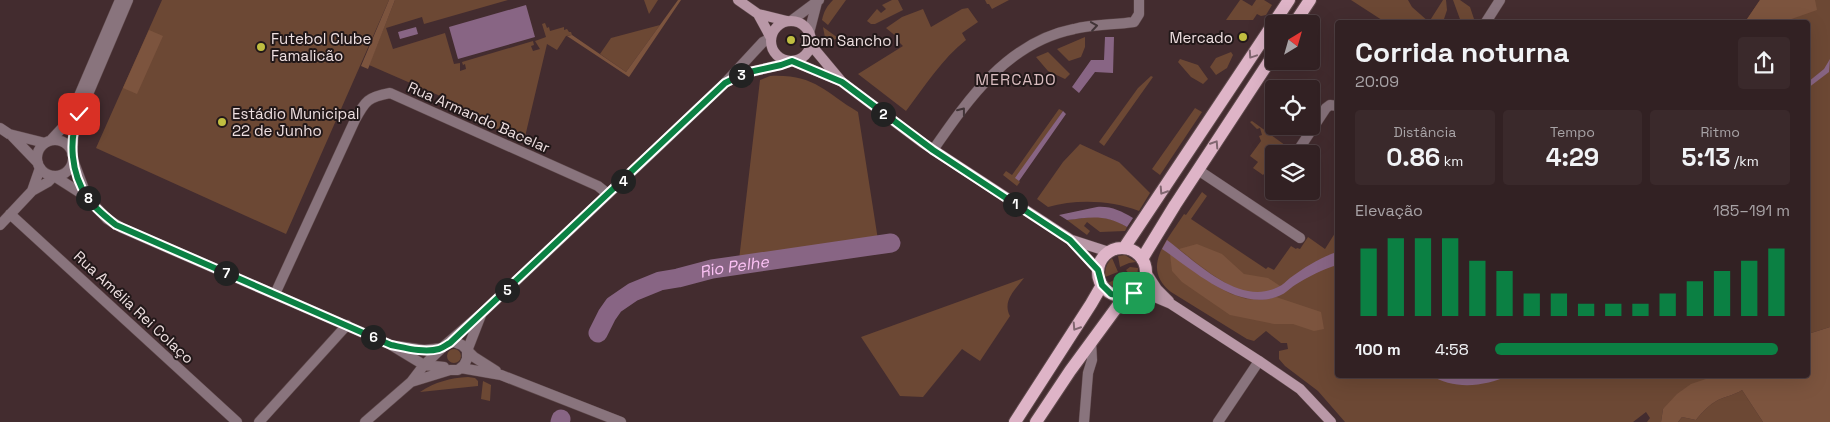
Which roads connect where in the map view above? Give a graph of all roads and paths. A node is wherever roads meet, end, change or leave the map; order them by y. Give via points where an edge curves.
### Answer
1 (120, 0) edge
2 (128, 0) edge
3 (738, 0) edge
4 (1139, 0) edge
5 (1289, 0) edge
6 (1310, 0) edge
7 (1500, 0) edge
8 (818, 1) edge
9 (758, 14) junction
10 (1300, 15) edge
11 (1487, 20) edge
12 (789, 21) junction
13 (809, 33) junction
14 (771, 38) junction
15 (811, 44) junction
16 (792, 61) junction
17 (1265, 68) edge
18 (842, 82) junction
19 (725, 83) junction
20 (1335, 106) edge
21 (5, 131) edge
22 (48, 141) junction
23 (1302, 145) edge
24 (933, 150) junction
25 (73, 157) junction
26 (39, 165) junction
27 (1198, 170) junction
28 (54, 176) junction
29 (32, 191) junction
30 (608, 194) junction
31 (87, 198) junction
32 (10, 214) junction
33 (0, 225) edge
34 (1300, 238) dead end
35 (1070, 240) junction
36 (1124, 248) junction
37 (1109, 252) junction
38 (1142, 259) junction
39 (1098, 270) junction
40 (1146, 272) junction
41 (1102, 285) junction
42 (275, 294) junction
43 (1129, 295) junction
44 (1171, 304) junction
45 (481, 314) junction
46 (347, 325) junction
47 (473, 335) junction
48 (1091, 342) junction
49 (391, 345) junction
50 (446, 346) junction
51 (467, 352) junction
52 (1259, 361) junction
53 (484, 364) junction
54 (424, 365) junction
55 (447, 368) junction
56 (461, 368) junction
57 (501, 375) junction
58 (411, 382) junction
59 (237, 422) edge
60 (259, 422) edge
61 (365, 422) edge
62 (621, 422) edge
63 (1015, 422) edge
64 (1036, 422) edge
65 (1084, 422) edge
66 (1218, 422) edge
67 (1331, 422) edge

1 - 22 street via 70,117
2 - 25 street via 74,127
3 - 9 main road
24 -> 4 street via 981,86 1014,55 1038,40 1074,28 1134,22 1139,14
5 -> 36 main road
6 - 10 main road
7 - 11 street
8 - 12 street
8 - 13 street
9 - 12 main road
9 - 14 main road
12 - 13 main road via 802,24
12 - 14 main road via 778,26
13 - 15 main road
14 - 16 main road via 776,55
14 - 19 street via 763,42
15 - 16 main road via 806,54
15 - 18 main road
16 - 18 main road
16 - 19 street via 745,73
27 -> 17 main road
18 - 24 main road
19 - 30 street
20 - 23 street via 1326,108
21 - 22 street
21 - 26 street
22 - 25 street via 67,145
22 - 26 street via 38,151
24 - 35 main road
25 - 28 street via 67,172
25 - 31 street
26 - 28 street via 44,172
26 - 29 street
27 - 34 street
27 - 38 main road
28 - 29 street
28 - 31 street
29 - 32 street
30 - 42 street, Rua Armando Bacelar via 598,186 390,93 371,97 355,120
30 - 45 street
31 - 42 street via 122,228
32 - 33 street
32 - 59 street, Rua Amélia Rei Colaço
35 - 37 main road
35 - 39 main road
36 - 37 main road
36 - 38 main road
37 - 39 main road
38 - 40 main road
39 - 41 main road
40 - 43 main road via 1144,282
40 - 44 main road
41 - 43 main road via 1111,294
41 -> 63 main road
42 - 46 street
43 - 44 main road via 1152,296
43 - 48 main road
44 - 52 main road
45 - 47 street
45 - 50 street
46 - 49 street
46 - 60 street
47 - 51 street
47 - 53 street via 475,351
48 - 64 main road
48 - 65 street via 1092,360
49 - 50 street via 424,350
49 - 54 street
50 - 51 street via 458,343
50 - 54 street
50 - 55 street via 440,360
51 - 53 street
51 - 56 street via 466,362
52 - 66 street
52 - 67 main road via 1300,389
53 - 57 street
54 - 55 street
54 - 58 street
55 - 56 street
55 - 58 street
56 - 57 street
57 - 62 street
58 - 61 street

